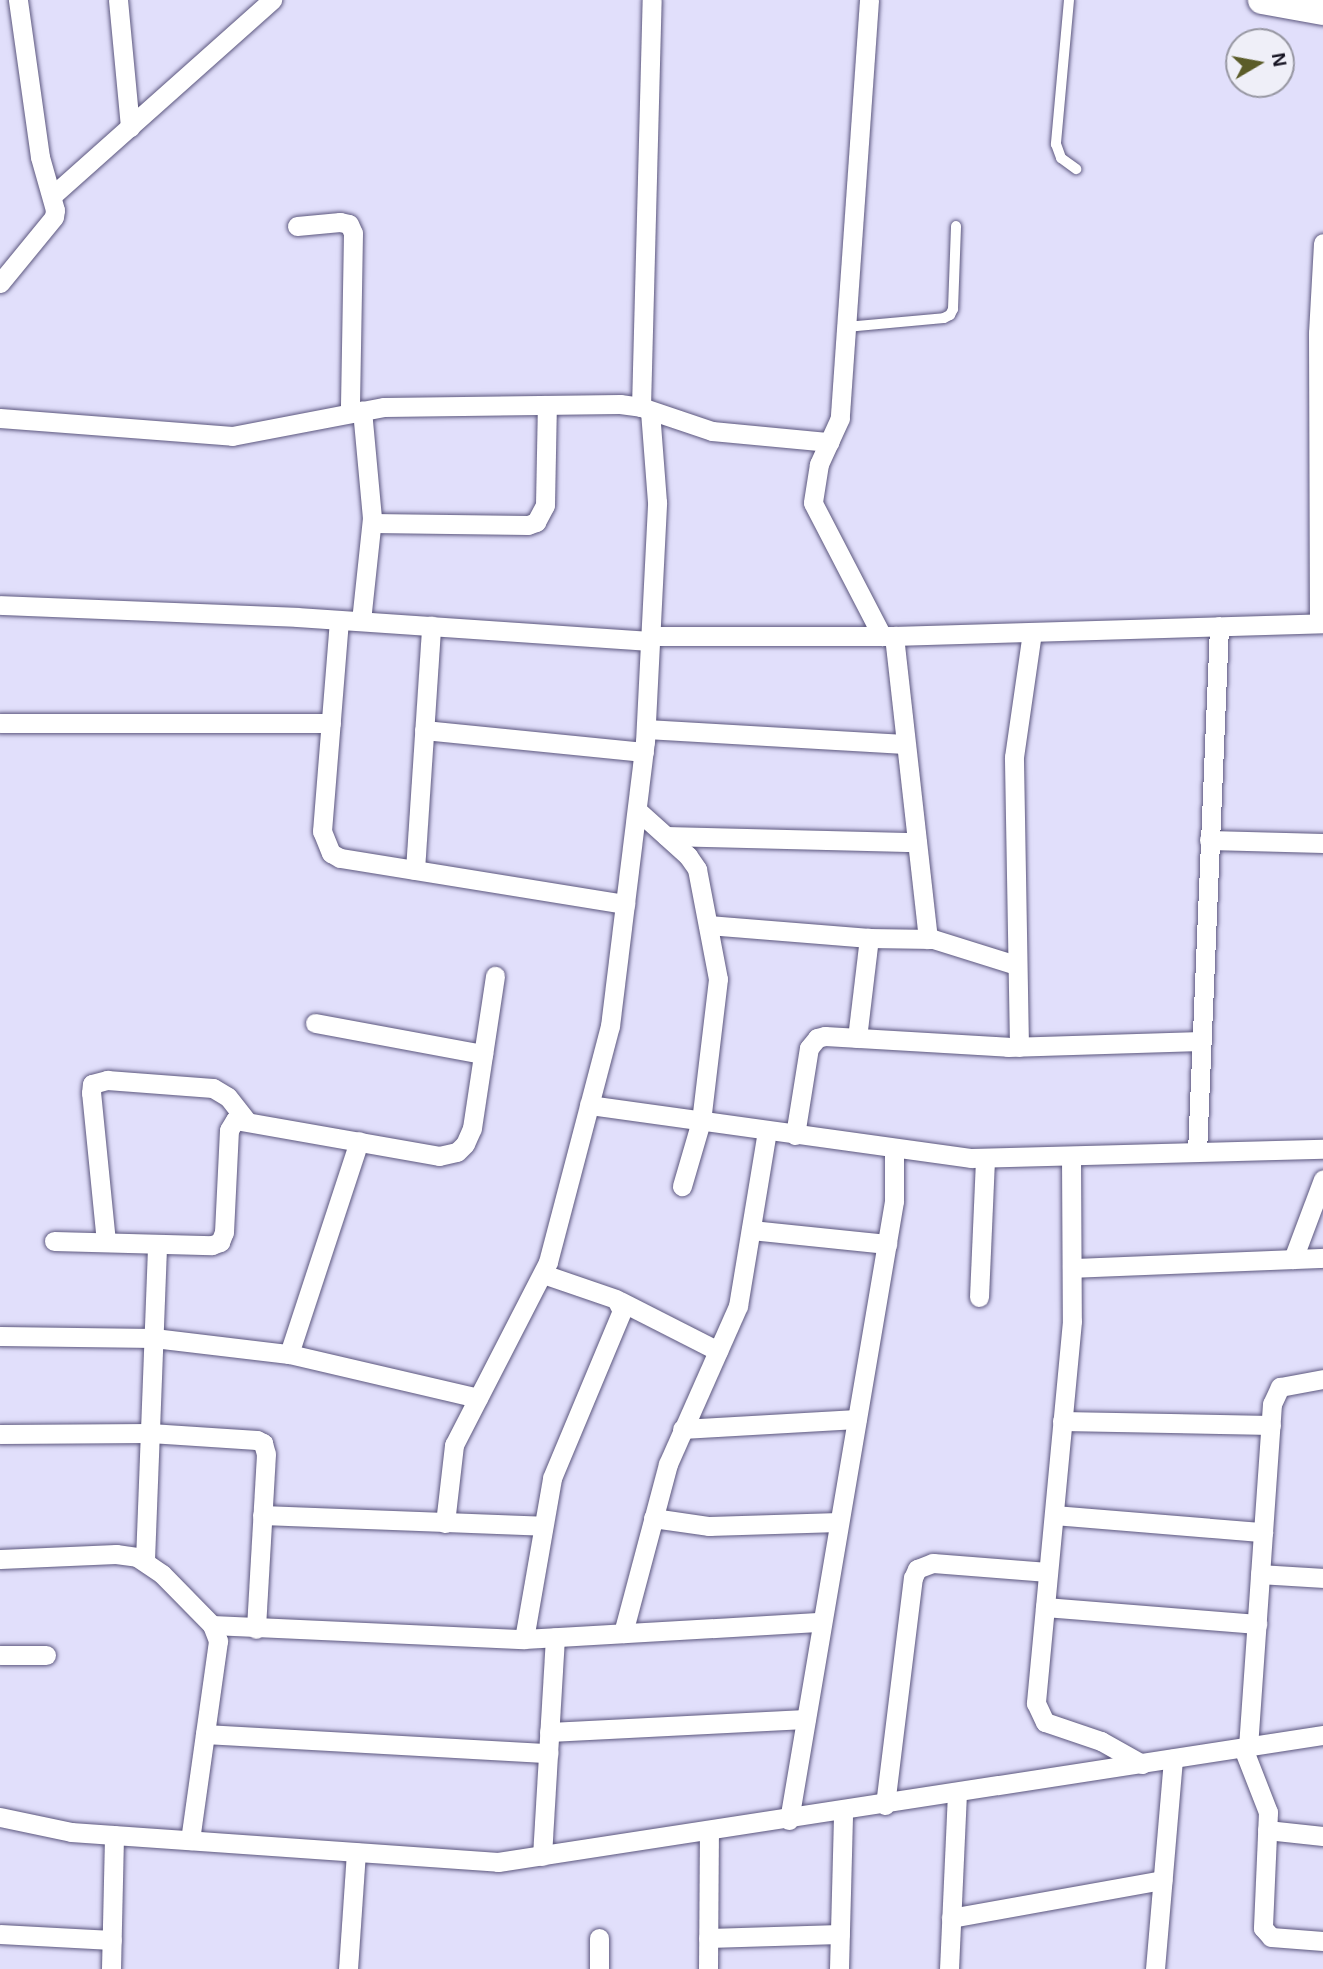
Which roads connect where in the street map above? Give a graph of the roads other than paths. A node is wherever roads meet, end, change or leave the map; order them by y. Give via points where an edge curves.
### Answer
1 (18, 0) edge
2 (118, 0) edge
3 (272, 0) edge
4 (652, 0) edge
5 (869, 0) edge
6 (1069, 0) edge
7 (1262, 0) edge
8 (1323, 11) edge
9 (130, 127) junction
10 (1076, 169) dead end
11 (52, 196) junction
12 (297, 226) dead end
13 (956, 226) dead end
14 (1323, 243) edge
15 (0, 283) edge
16 (846, 327) junction
17 (547, 405) junction
18 (646, 409) junction
19 (356, 411) junction
20 (0, 418) edge
21 (829, 442) junction
22 (372, 523) junction
23 (0, 605) edge
24 (340, 620) junction
25 (361, 621) junction
26 (1321, 623) edge
27 (430, 626) junction
28 (1219, 626) junction
29 (1032, 632) junction
30 (888, 636) junction
31 (650, 639) junction
32 (0, 723) edge
33 (331, 723) junction
34 (646, 729) junction
35 (424, 730) junction
36 (905, 744) junction
37 (644, 752) junction
38 (637, 810) junction
39 (666, 836) junction
40 (1209, 840) junction
41 (916, 842) junction
42 (1323, 843) edge
43 (415, 870) junction
44 (625, 904) junction
45 (708, 925) junction
46 (869, 939) junction
47 (928, 939) junction
48 (1016, 965) junction
49 (495, 976) dead end
50 (315, 1023) dead end
51 (857, 1038) junction
52 (1201, 1041) junction
53 (1019, 1047) junction
54 (483, 1054) junction
55 (589, 1105) junction
56 (246, 1120) junction
57 (701, 1121) junction
58 (767, 1131) junction
59 (795, 1135) junction
60 (359, 1141) junction
61 (894, 1147) junction
62 (1323, 1149) edge
63 (1197, 1152) junction
64 (1071, 1156) junction
65 (985, 1158) junction
66 (1323, 1179) edge
67 (682, 1186) dead end
68 (751, 1230) junction
69 (54, 1241) dead end
70 (106, 1242) junction
71 (157, 1244) junction
72 (887, 1244) junction
73 (1323, 1258) edge
74 (1293, 1259) junction
75 (1072, 1268) junction
76 (543, 1274) junction
77 (979, 1297) dead end
78 (620, 1301) junction
79 (0, 1336) edge
80 (154, 1338) junction
81 (718, 1351) junction
82 (289, 1354) junction
83 (1323, 1378) edge
84 (478, 1398) junction
85 (857, 1419) junction
86 (1062, 1421) junction
87 (1271, 1424) junction
88 (682, 1429) junction
89 (150, 1433) junction
90 (0, 1434) edge
91 (262, 1515) junction
92 (1054, 1515) junction
93 (653, 1518) junction
94 (445, 1522) junction
95 (839, 1522) junction
96 (543, 1526) junction
97 (1263, 1532) junction
98 (0, 1559) edge
99 (145, 1560) junction
100 (1048, 1572) junction
101 (1260, 1574) junction
102 (1323, 1578) edge
103 (1045, 1607) junction
104 (822, 1622) junction
105 (1257, 1624) junction
106 (212, 1625) junction
107 (256, 1629) junction
108 (623, 1633) junction
109 (555, 1637) junction
110 (524, 1639) junction
111 (0, 1655) edge
112 (46, 1655) dead end
113 (806, 1719) junction
114 (549, 1732) junction
115 (205, 1734) junction
116 (1323, 1735) edge
117 (1246, 1747) junction
118 (548, 1753) junction
119 (1173, 1759) junction
120 (1142, 1764) junction
121 (957, 1793) junction
122 (885, 1804) junction
123 (843, 1811) junction
124 (0, 1816) edge
125 (789, 1820) junction
126 (1267, 1830) junction
127 (709, 1832) junction
128 (114, 1835) junction
129 (1323, 1836) edge
130 (190, 1840) junction
131 (356, 1852) junction
132 (542, 1856) junction
133 (1163, 1880) junction
134 (951, 1918) junction
135 (0, 1934) edge
136 (840, 1934) junction
137 (599, 1938) dead end
138 (708, 1938) junction
139 (112, 1940) junction
140 (1323, 1941) edge
141 (111, 1969) edge
142 (348, 1969) edge
143 (599, 1969) edge
144 (708, 1969) edge
145 (839, 1969) edge
146 (949, 1969) edge
147 (1155, 1969) edge

1 - 11 street via 40,158
2 - 9 street
3 - 9 street
4 - 18 street
5 - 16 street
6 - 10 lane via 1056,144 1061,158
7 - 8 street
9 - 11 street
11 - 15 street via 54,217
12 - 19 street via 340,222 349,224 353,233
13 - 16 lane via 950,315
14 - 26 street via 1318,333
16 - 21 street via 840,418
17 - 18 street via 620,404
17 - 19 street
17 - 22 street via 545,505 536,522
18 - 21 street via 712,431
18 - 31 street via 657,502
19 - 20 street via 232,436
19 - 22 street
21 - 30 street via 816,471 813,508
22 - 25 street
23 - 24 street
24 - 25 street
24 - 33 street
25 - 27 street
26 - 28 street
27 - 31 street
27 - 35 street
28 - 29 street
28 - 40 street
29 - 30 street
29 - 48 street via 1014,757
30 - 31 street
30 - 36 street
31 - 34 street
32 - 33 street
33 - 43 street via 324,844 340,858
34 - 36 street
34 - 37 street
35 - 37 street
35 - 43 street
36 - 41 street
37 - 38 street
38 - 39 street
38 - 44 street
39 - 41 street
39 - 45 street via 697,869
40 - 42 street
40 - 52 street
41 - 47 street
43 - 44 street
44 - 55 street via 610,1026
45 - 46 street
45 - 57 street via 718,989
46 - 47 street
46 - 51 street
47 - 48 street
48 - 53 street
49 - 54 street
50 - 54 street
51 - 53 street
51 - 59 street via 825,1035 812,1042
52 - 53 street
52 - 63 street
54 - 60 street via 471,1128 466,1144 457,1152 439,1156
55 - 57 street
55 - 76 street
56 - 60 street
56 - 70 street via 228,1097 214,1088 107,1080 92,1084
56 - 71 street via 235,1120 229,1130 220,1242
57 - 58 street
57 - 67 street
58 - 59 street
58 - 68 street
59 - 61 street
60 - 82 street
61 - 65 street
61 - 72 street via 894,1201
62 - 63 street
63 - 64 street
64 - 65 street
64 - 75 street
65 - 77 street
66 - 74 street
68 - 72 street
68 - 81 street via 738,1306
69 - 70 street
70 - 71 street
71 - 80 street
72 - 85 street
73 - 74 street
74 - 75 street
75 - 86 street
76 - 78 street
76 - 84 street
78 - 81 street
78 - 96 street via 622,1311 552,1478
79 - 80 street
80 - 82 street
80 - 89 street
81 - 88 street
82 - 84 street
83 - 87 street via 1280,1387 1272,1404
84 - 94 street via 452,1453
85 - 88 street
85 - 95 street
86 - 87 street
86 - 92 street
87 - 97 street
88 - 93 street
89 - 90 street
89 - 91 street via 263,1443
89 - 99 street
91 - 94 street
91 - 107 street
92 - 97 street
92 - 100 street
93 - 95 street via 709,1527
93 - 108 street
94 - 96 street
95 - 104 street
96 - 110 street
97 - 101 street
98 - 99 street via 116,1554
99 - 106 street
100 - 103 street
100 - 122 street via 933,1563 917,1569
101 - 102 street
101 - 105 street
103 - 105 street
103 - 120 street via 1038,1713 1053,1726 1101,1741
104 - 108 street
104 - 113 street
105 - 117 street
106 - 107 street
106 - 115 street via 218,1641
107 - 110 street
108 - 109 street
109 - 110 street
109 - 114 street
111 - 112 street
113 - 114 street
113 - 125 street
114 - 118 street
115 - 118 street
115 - 130 street
116 - 117 street
117 - 119 street
117 - 126 street via 1266,1802
118 - 132 street
119 - 120 street
119 - 133 street
120 - 121 street
121 - 122 street
121 - 134 street
122 - 123 street
123 - 125 street
123 - 136 street
124 - 128 street via 71,1832
125 - 127 street
126 - 129 street
126 - 140 street via 1263,1928 1271,1937
127 - 132 street
127 - 138 street
128 - 130 street
128 - 139 street
130 - 131 street
131 - 132 street via 498,1862
131 - 142 street
133 - 134 street
133 - 147 street
134 - 146 street
135 - 139 street
136 - 138 street
136 - 145 street
137 - 143 street
138 - 144 street
139 - 141 street

